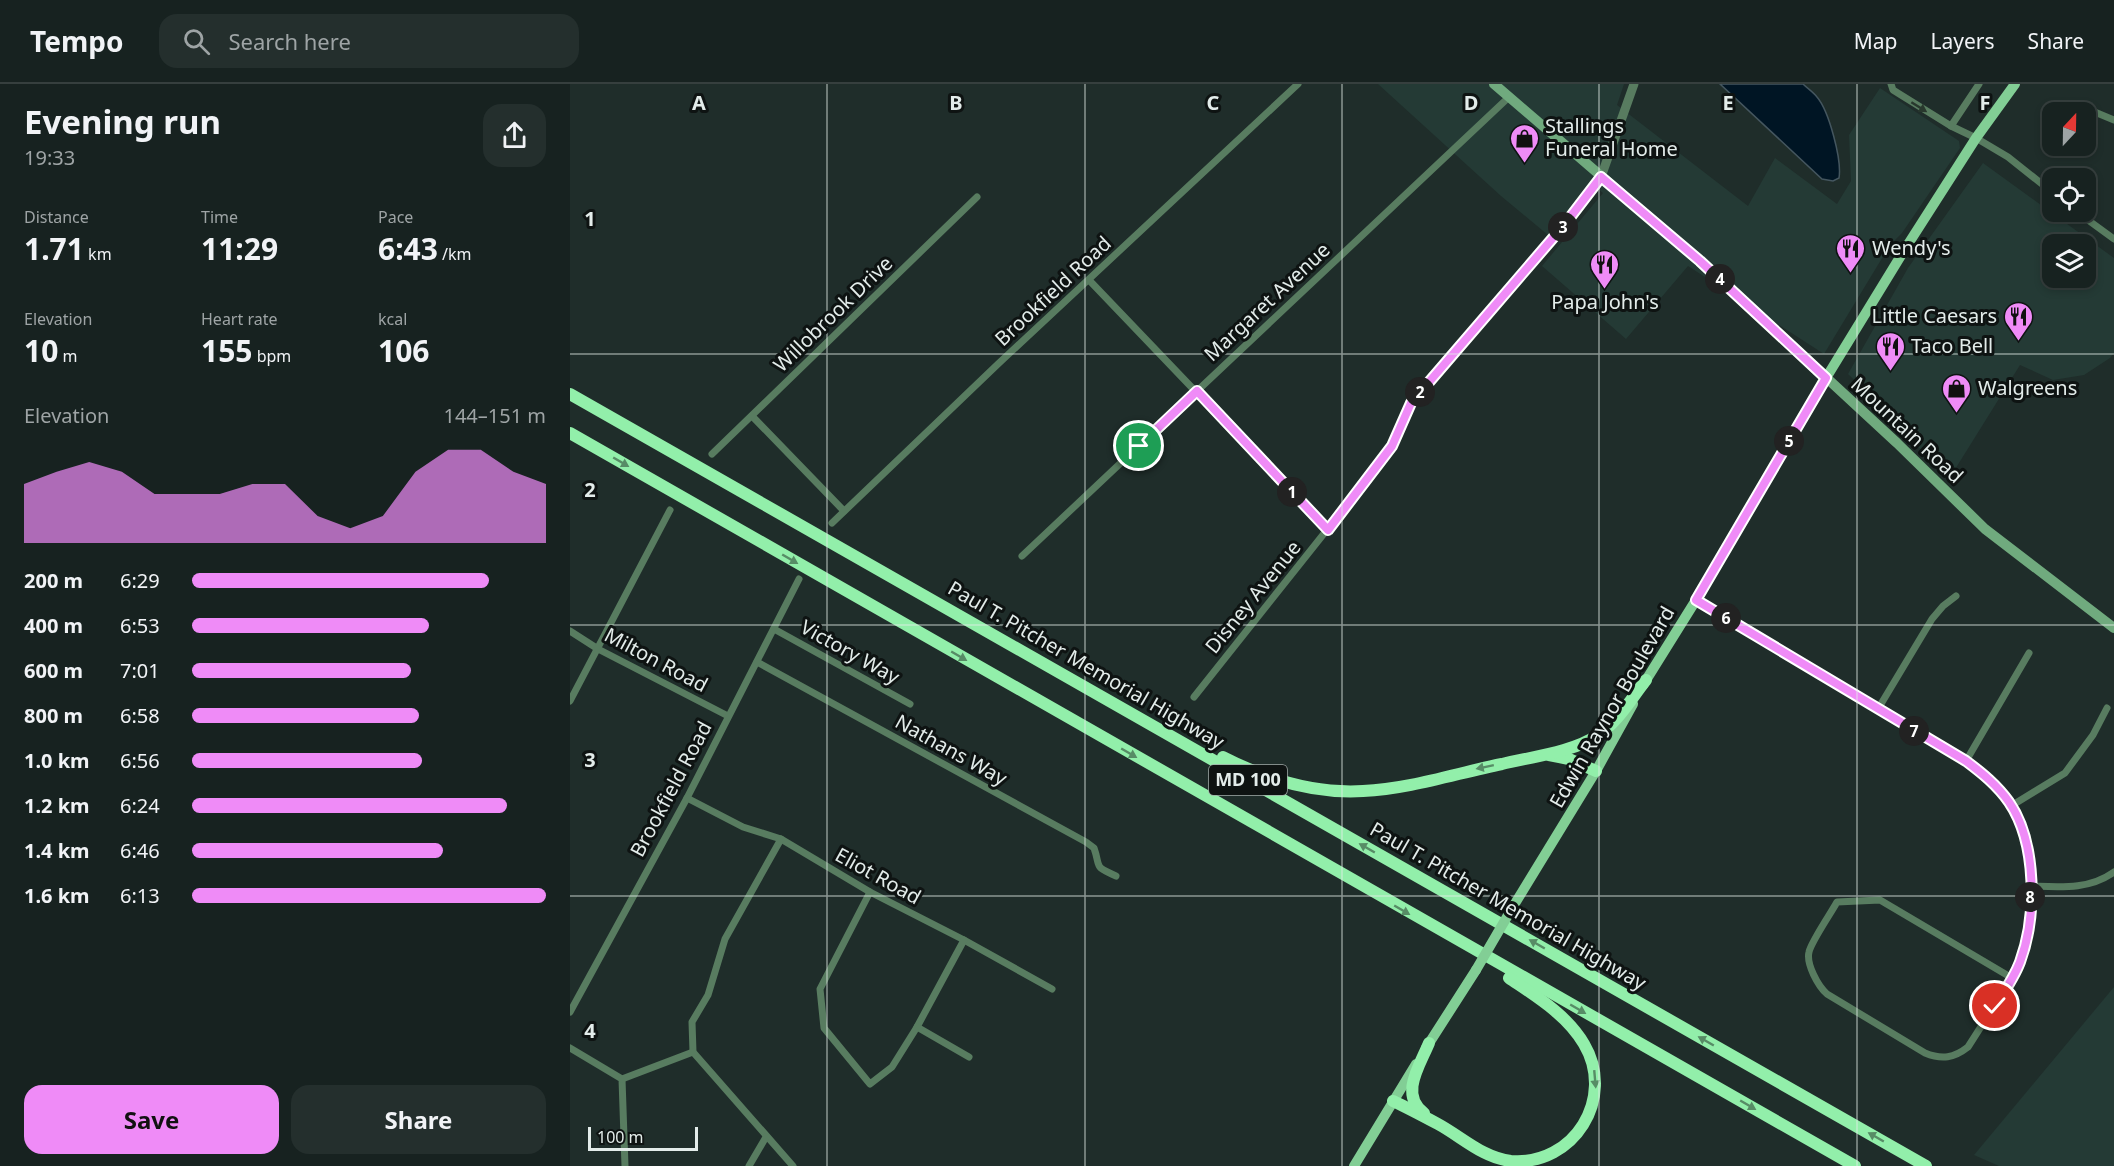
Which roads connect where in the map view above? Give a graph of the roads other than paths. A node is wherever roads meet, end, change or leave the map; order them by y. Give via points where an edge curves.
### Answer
1 (1298, 84) edge
2 (1494, 84) edge
3 (1635, 84) edge
4 (1891, 84) edge
5 (1978, 84) edge
6 (2015, 84) edge
7 (1509, 97) junction
8 (2096, 113) edge
9 (2114, 120) edge
10 (1951, 126) junction
11 (1976, 138) junction
12 (1601, 177) junction
13 (2042, 184) edge
14 (977, 196) dead end
15 (2091, 222) edge
16 (2114, 239) edge
17 (1089, 280) junction
18 (1826, 378) junction
19 (1197, 391) junction
20 (570, 394) edge
21 (752, 416) junction
22 (570, 433) edge
23 (712, 454) dead end
24 (670, 510) dead end
25 (844, 511) junction
26 (832, 523) dead end
27 (1328, 530) junction
28 (1022, 556) dead end
29 (799, 579) dead end
30 (1956, 596) dead end
31 (1696, 600) junction
32 (981, 628) junction
33 (2114, 628) edge
34 (774, 629) junction
35 (570, 632) edge
36 (598, 649) junction
37 (2029, 653) dead end
38 (757, 662) junction
39 (1646, 680) junction
40 (1194, 697) dead end
41 (570, 701) edge
42 (910, 704) dead end
43 (2107, 708) dead end
44 (1878, 709) junction
45 (728, 716) junction
46 (1542, 755) junction
47 (1966, 761) junction
48 (1596, 771) junction
49 (687, 798) junction
50 (2011, 806) junction
51 (781, 839) junction
52 (2114, 872) edge
53 (1116, 876) dead end
54 (2031, 886) junction
55 (870, 892) junction
56 (1436, 929) junction
57 (964, 940) junction
58 (2012, 978) junction
59 (1052, 989) dead end
60 (570, 1012) edge
61 (918, 1027) junction
62 (1429, 1043) junction
63 (570, 1048) edge
64 (693, 1052) junction
65 (969, 1057) dead end
66 (622, 1079) junction
67 (1393, 1101) junction
68 (1439, 1125) junction
69 (766, 1137) junction
70 (625, 1166) edge
71 (749, 1166) edge
72 (793, 1166) edge
73 (1354, 1166) edge
74 (1855, 1166) edge
75 (1926, 1166) edge

1 - 17 street, Brookfield Road
2 - 7 main road, Mountain Road
3 - 12 street
4 -> 10 street via 1901,96
5 - 10 street
6 - 11 main road, Edwin Raynor Boulevard
7 - 12 main road, Mountain Road
7 - 19 street, Margaret Avenue
8 - 9 street
10 - 11 street
11 - 13 street
11 - 18 main road, Edwin Raynor Boulevard
12 - 18 main road, Mountain Road via 1700,261
12 - 27 street, Disney Avenue via 1411,403 1392,446
14 - 21 street, Willobrook Drive
15 - 16 street
17 - 19 street
17 - 25 street, Brookfield Road
18 - 31 main road, Edwin Raynor Boulevard
18 - 33 main road, Mountain Road via 1985,529
19 - 27 street
19 - 28 street, Margaret Avenue
20 - 32 highway, Paul T. Pitcher Memorial Highway / MD 100
21 - 23 street, Willobrook Drive
21 - 25 street
22 -> 56 highway, MD 100
24 - 36 street
25 - 26 street, Brookfield Road
27 - 40 street, Disney Avenue
29 - 34 street, Brookfield Road
30 - 44 street via 1932,619
31 - 39 main road, Edwin Raynor Boulevard
31 - 44 street
46 -> 32 highway via 1393,788 1336,790 1291,784 1214,753
75 -> 32 highway, Paul T. Pitcher Memorial Highway / MD 100
34 - 38 street, Brookfield Road
34 - 42 street, Victory Way
35 - 36 street, Milton Road
36 - 41 street
36 - 45 street, Milton Road
37 - 47 street
38 - 45 street, Brookfield Road
38 - 53 street, Nathans Way via 1086,842 1094,848 1097,865
39 - 46 highway via 1599,735
39 - 48 main road, Edwin Raynor Boulevard
43 - 50 street via 2065,773
44 - 47 street
45 - 49 street, Brookfield Road
46 - 48 highway via 1569,759
47 - 50 street via 1990,780
48 - 62 main road, Edwin Raynor Boulevard, bridge
49 - 51 street, Eliot Road via 743,827
49 - 60 street, Brookfield Road
50 - 54 street via 2024,833
51 - 55 street, Eliot Road
51 - 64 street via 725,939 708,994 693,1022
52 - 54 street via 2086,885
54 - 58 street via 2029,922 2021,959
55 - 57 street, Eliot Road
55 - 61 street via 820,989 824,1028 870,1084 892,1067
56 -> 68 highway via 1562,1017 1575,1030 1596,1074 1593,1107 1586,1123 1554,1152 1513,1161 1485,1153
56 -> 74 highway, MD 100
57 - 59 street, Eliot Road
57 - 61 street
58 - 58 street via 1968,1047 1958,1055 1942,1058 1925,1053 1827,994 1810,965 1808,952 1837,902 1880,900
61 - 65 street
62 - 67 main road, Edwin Raynor Boulevard
62 - 68 highway via 1411,1093 1419,1109
63 - 66 street
64 - 66 street
64 - 69 street
66 - 70 street
67 - 68 highway
67 - 73 main road, Edwin Raynor Boulevard
69 - 71 street
69 - 72 street

